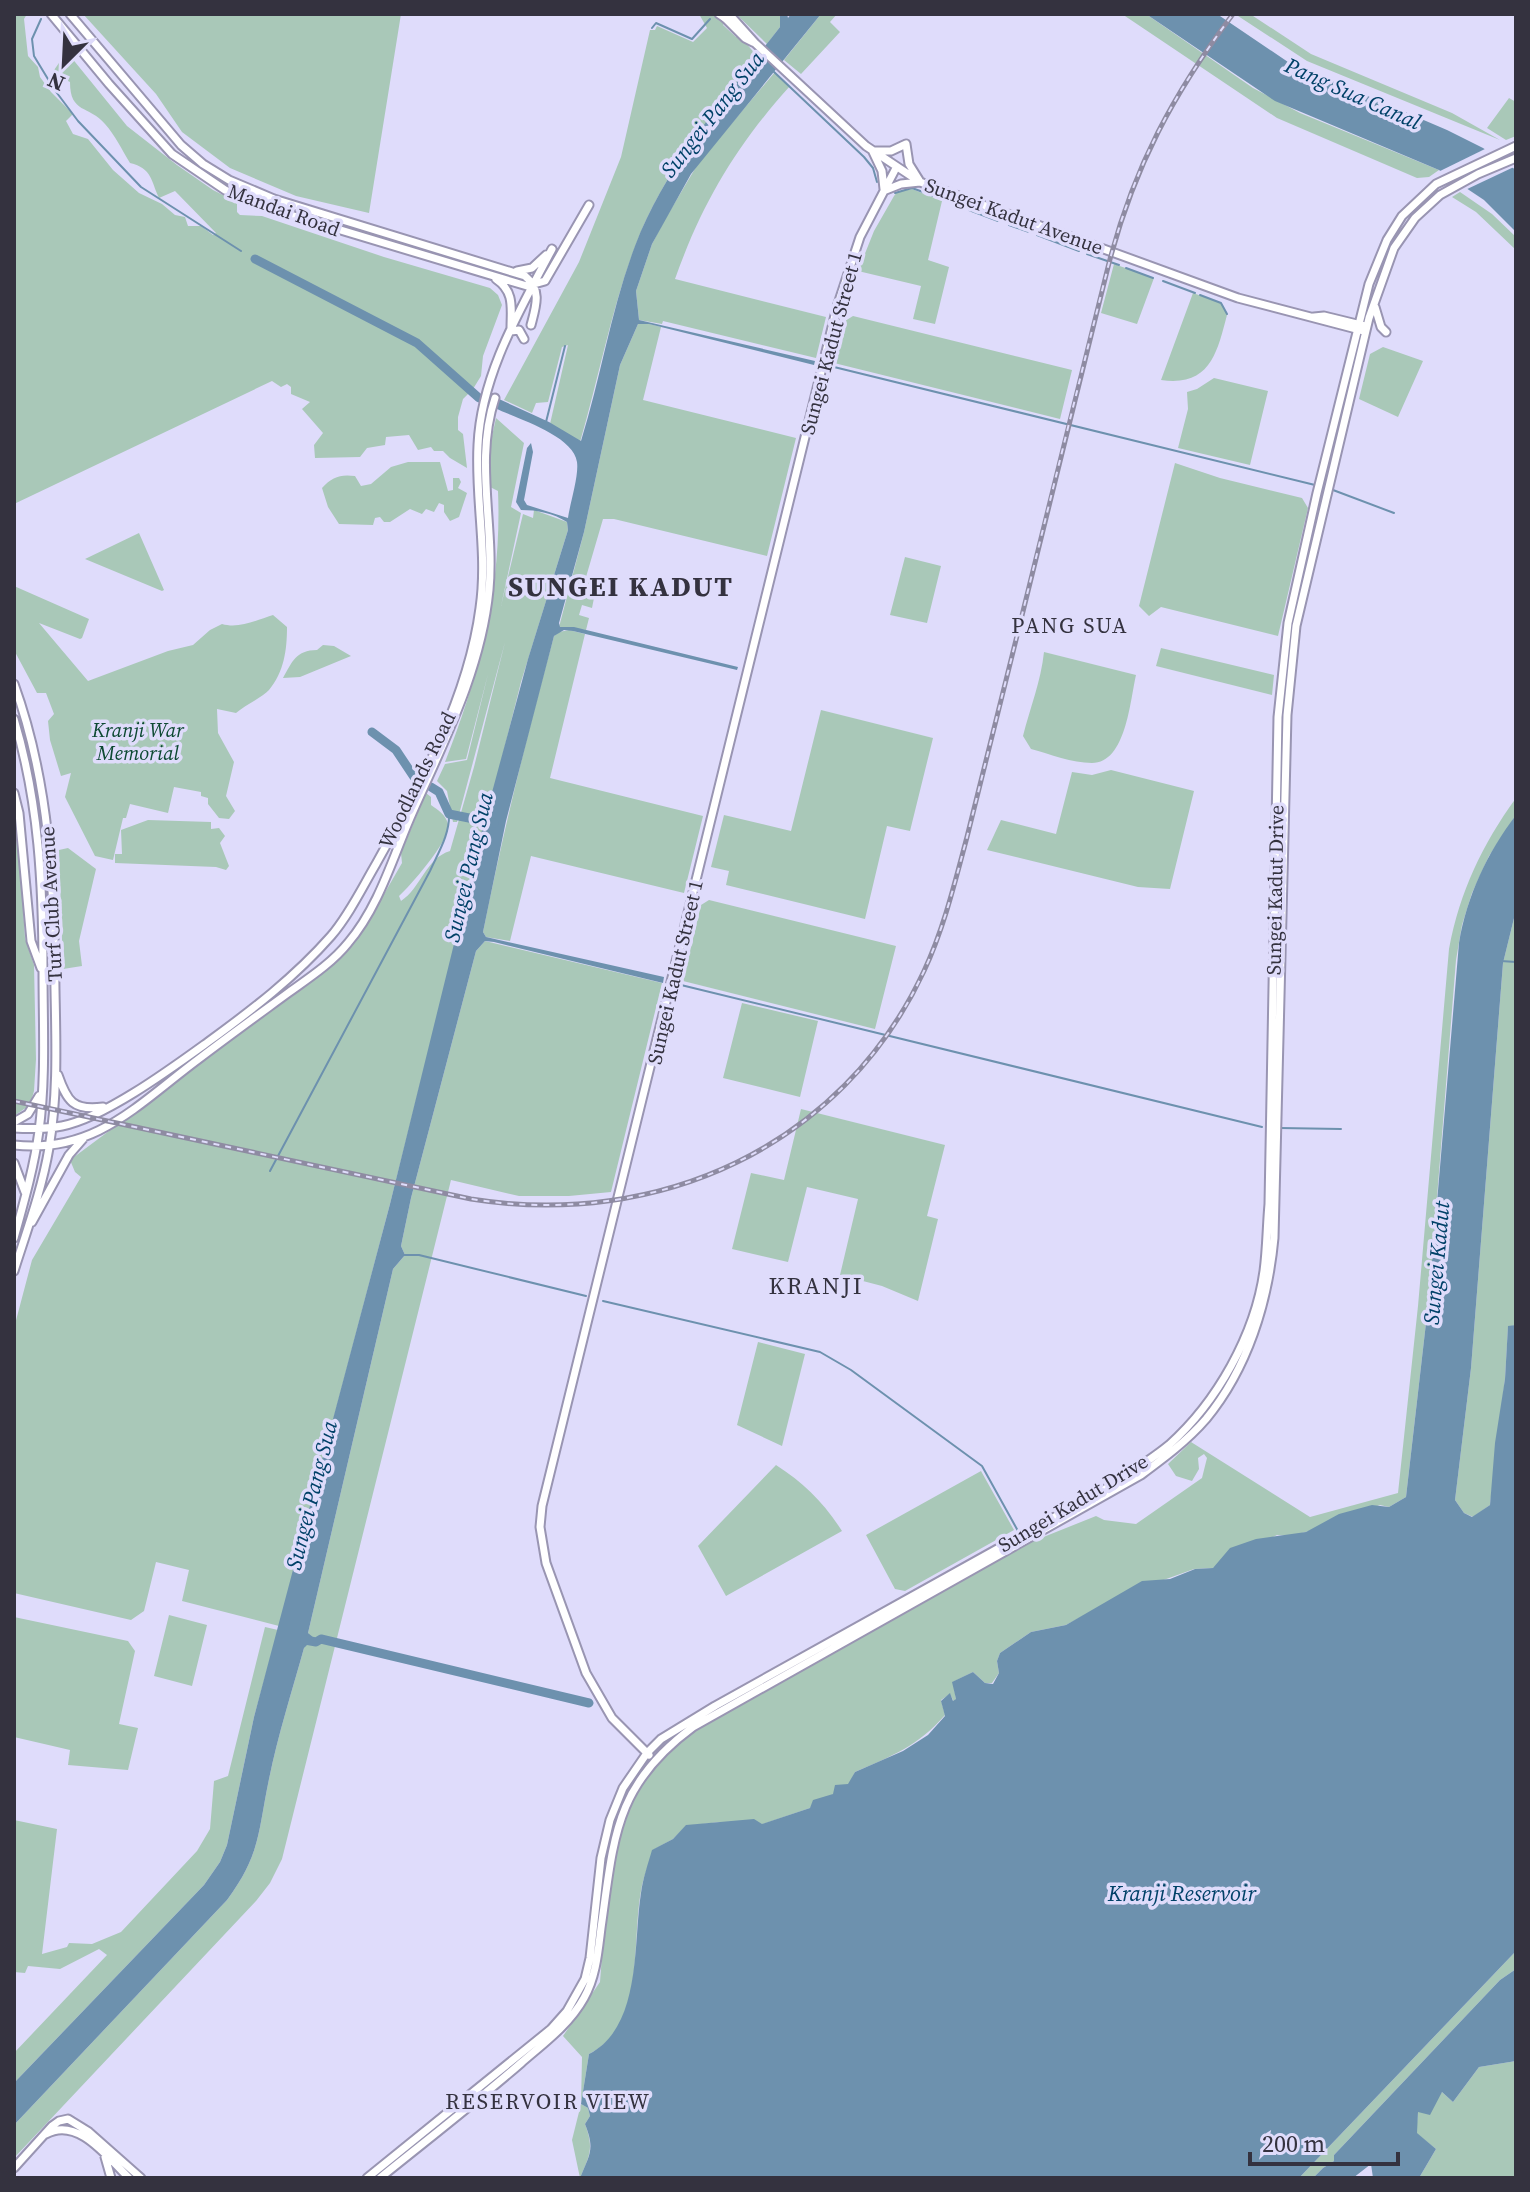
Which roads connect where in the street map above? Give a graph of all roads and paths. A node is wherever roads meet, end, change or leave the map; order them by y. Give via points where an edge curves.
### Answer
1 (51, 14) edge
2 (70, 14) edge
3 (724, 15) edge
4 (117, 69) junction
5 (109, 84) junction
6 (1516, 146) edge
7 (872, 151) junction
8 (1516, 158) edge
9 (896, 168) junction
10 (920, 182) junction
11 (884, 192) junction
12 (589, 205) dead end
13 (326, 216) junction
14 (332, 228) junction
15 (546, 261) junction
16 (503, 268) junction
17 (524, 271) junction
18 (489, 275) junction
19 (533, 285) junction
20 (1365, 300) junction
21 (1375, 301) junction
22 (1313, 317) junction
23 (1332, 318) junction
24 (531, 325) dead end
25 (1363, 328) junction
26 (510, 332) junction
27 (1386, 332) dead end
28 (524, 339) dead end
29 (1353, 387) junction
30 (1341, 394) junction
31 (495, 398) dead end
32 (487, 407) junction
33 (14, 684) edge
34 (14, 719) edge
35 (14, 793) edge
36 (371, 872) junction
37 (385, 878) junction
38 (43, 974) junction
39 (56, 1070) junction
40 (43, 1083) junction
41 (106, 1107) junction
42 (14, 1125) edge
43 (52, 1127) junction
44 (39, 1129) junction
45 (83, 1139) junction
46 (14, 1145) edge
47 (49, 1145) junction
48 (36, 1146) junction
49 (14, 1163) edge
50 (26, 1195) junction
51 (26, 1233) junction
52 (14, 1238) edge
53 (14, 1271) edge
54 (647, 1753) junction
55 (654, 1760) junction
56 (44, 2135) junction
57 (104, 2155) junction
58 (14, 2168) edge
59 (127, 2176) edge
60 (111, 2178) edge
61 (141, 2178) edge
62 (367, 2178) edge
63 (380, 2178) edge

1 - 5 main road, Mandai Road
2 - 4 main road, Mandai Road
3 - 7 main road, Sungei Kadut Avenue
4 - 5 main road via 118,82
4 - 13 main road, Mandai Road via 203,164 257,194
5 - 14 main road, Mandai Road via 172,154 198,173 264,207
6 - 20 main road via 1440,182 1415,202 1379,254
7 - 9 main road, Sungei Kadut Avenue
7 - 10 main road via 906,144 909,164
7 - 11 main road
8 - 21 main road via 1426,207 1403,232
9 - 10 main road, Sungei Kadut Avenue
9 - 11 main road, Sungei Kadut Street 1
10 - 11 main road
10 - 22 main road, Sungei Kadut Avenue via 1238,298
11 - 54 main road, Sungei Kadut Street 1 via 860,237 837,307 542,1506 546,1563 586,1673 612,1718
12 - 19 main road via 547,278
13 - 14 main road
13 - 16 main road, Mandai Road
14 - 18 main road, Mandai Road
15 - 17 main road
15 - 17 main road, Woodlands Road via 552,249
15 - 19 main road, Woodlands Road
16 - 17 main road
16 - 19 main road
18 - 19 main road, Mandai Road
18 - 26 main road via 509,291
19 - 24 main road via 537,302
19 - 26 main road, Woodlands Road
20 - 23 main road via 1350,317
20 - 25 main road
21 - 25 main road
21 - 27 main road
22 - 23 main road, Sungei Kadut Avenue
22 - 25 main road, Sungei Kadut Avenue
23 - 25 main road, Sungei Kadut Avenue
25 - 29 main road, Sungei Kadut Drive
25 - 30 main road, Sungei Kadut Drive
26 - 28 main road via 516,329
26 - 32 main road, Woodlands Road via 486,394
29 - 30 main road
29 - 55 main road, Sungei Kadut Drive via 1290,661 1274,1238 1260,1317 1232,1380 1190,1436 1141,1475 693,1727
30 - 54 main road, Sungei Kadut Drive via 1288,623 1278,717 1269,1204 1256,1305 1225,1376 1198,1415 1168,1445 1114,1484 715,1706
31 - 32 main road, Woodlands Road
32 - 36 main road, Woodlands Road via 477,461 484,572 475,641 425,769
32 - 37 main road, Woodlands Road via 490,572 480,642 456,714
33 - 39 main road, Turf Club Avenue via 32,745 50,851
34 - 38 main road, Turf Club Avenue via 35,806
35 - 38 main road via 31,941
36 - 37 main road
36 - 41 main road, Woodlands Road via 333,933 297,971 194,1052
37 - 45 main road, Woodlands Road via 349,943 327,964 125,1116
38 - 40 main road, Turf Club Avenue
39 - 41 main road via 75,1105
39 - 43 main road, Turf Club Avenue
40 - 42 main road via 35,1106
40 - 44 main road, Turf Club Avenue
41 - 43 main road, Woodlands Road
42 - 44 main road, Woodlands Road
43 - 44 main road, Woodlands Road
43 - 47 main road, Turf Club Avenue
44 - 48 main road, Turf Club Avenue
45 - 47 main road, Woodlands Road
45 - 51 main road
46 - 48 main road, Woodlands Road
47 - 48 main road, Woodlands Road
47 - 51 main road, Turf Club Avenue
48 - 50 main road, Turf Club Avenue
49 - 50 main road
50 - 52 main road, Turf Club Avenue
51 - 53 main road
54 - 55 main road, Sungei Kadut Street 1
54 - 62 main road, Sungei Kadut Drive via 623,1788 610,1820 590,1958 579,1993 551,2029
55 - 63 main road, Sungei Kadut Drive via 618,1825 594,1975 576,2011
56 - 57 main road via 66,2128
56 - 58 main road
56 - 61 main road via 68,2119
57 - 59 main road
57 - 60 main road

